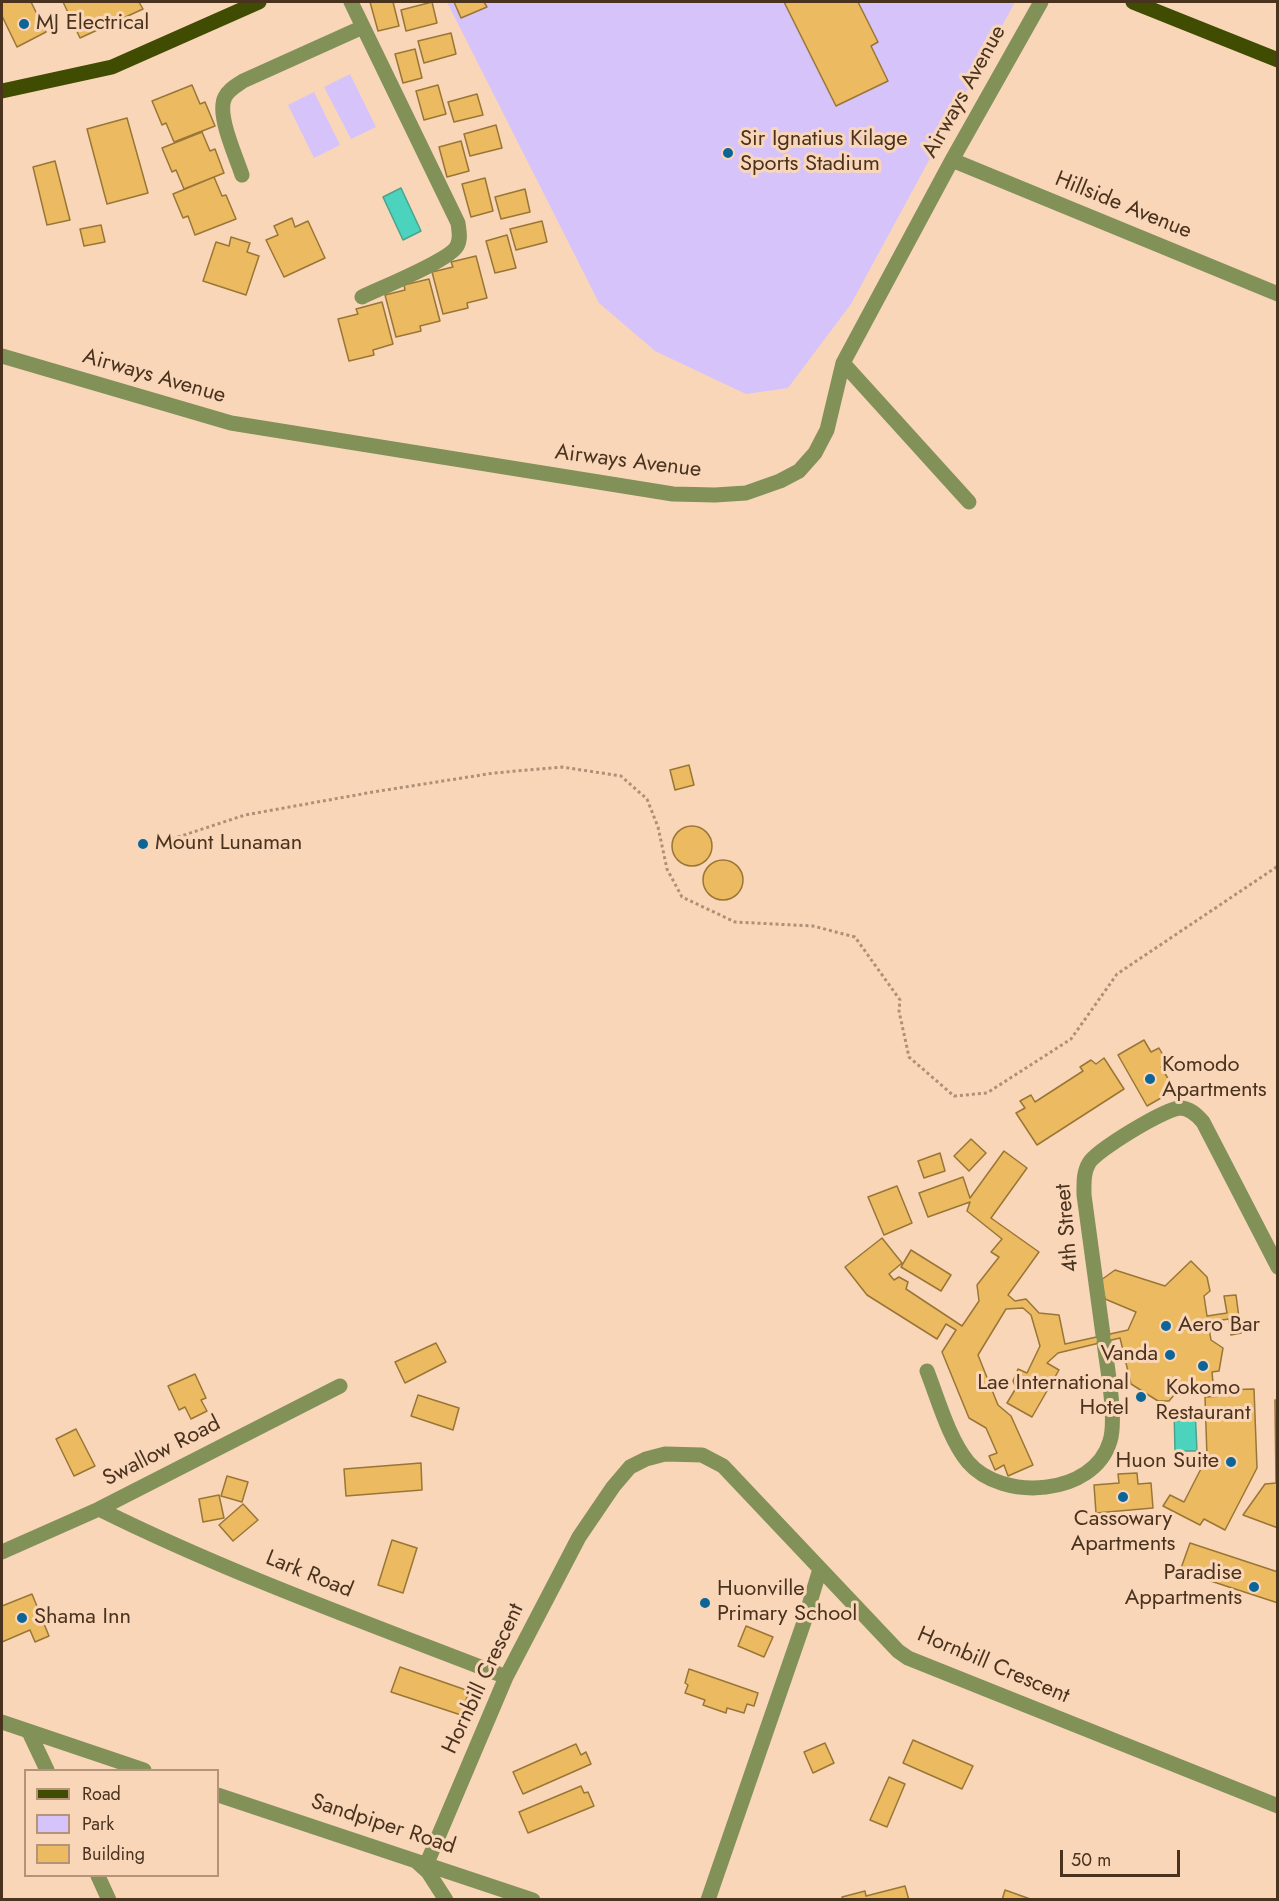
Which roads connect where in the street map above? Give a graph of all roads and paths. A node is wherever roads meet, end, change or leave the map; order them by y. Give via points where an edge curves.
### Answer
1 (259, 2) edge
2 (351, 2) edge
3 (1041, 2) edge
4 (1133, 2) edge
5 (363, 27) junction
6 (1278, 60) edge
7 (3, 89) edge
8 (952, 160) junction
9 (242, 175) dead end
10 (1278, 294) edge
11 (362, 297) dead end
12 (2, 356) edge
13 (843, 363) junction
14 (969, 502) dead end
15 (172, 839) dead end
16 (1278, 866) edge
17 (1278, 1267) edge
18 (927, 1371) dead end
19 (340, 1386) dead end
20 (99, 1509) junction
21 (2, 1552) edge
22 (820, 1569) junction
23 (506, 1677) junction
24 (2, 1722) edge
25 (29, 1732) junction
26 (47, 1769) edge
27 (141, 1769) edge
28 (219, 1795) edge
29 (1278, 1806) edge
30 (421, 1861) junction
31 (99, 1877) edge
32 (109, 1899) edge
33 (446, 1899) edge
34 (534, 1899) edge
35 (708, 1899) edge

1 - 7 main road via 112,67
2 - 5 street
3 - 8 street, Airways Avenue
4 - 6 main road
5 - 9 street via 231,89 222,107
5 - 11 street via 458,223 460,237 458,246 439,260
8 - 10 street, Hillside Avenue
8 - 13 street, Airways Avenue
12 - 13 street, Airways Avenue via 231,423 673,494 715,495 746,493 799,471 815,453 827,430
13 - 14 street
15 - 16 path via 245,815 494,773 562,767 621,776 647,799 666,869 682,897 735,922 813,926 855,937 900,1000 909,1057 954,1096 987,1093 1071,1040 1117,974
17 - 18 street, 4th Street via 1203,1122 1193,1112 1171,1110 1100,1153 1089,1163 1084,1176 1112,1427 1106,1453 1090,1471 1056,1486 1022,1487 978,1471 950,1431
19 - 20 street, Swallow Road
20 - 21 street, Swallow Road
20 - 23 street, Lark Road via 303,1598
22 - 23 street, Hornbill Crescent via 723,1466 702,1455 665,1454 646,1459 630,1467 579,1537
22 - 29 street, Hornbill Crescent via 908,1658
22 - 35 street
23 - 30 street, Hornbill Crescent
24 - 25 street
25 - 26 street
25 - 27 street
28 - 30 street, Sandpiper Road
30 - 33 street
30 - 34 street, Sandpiper Road
31 - 32 street

